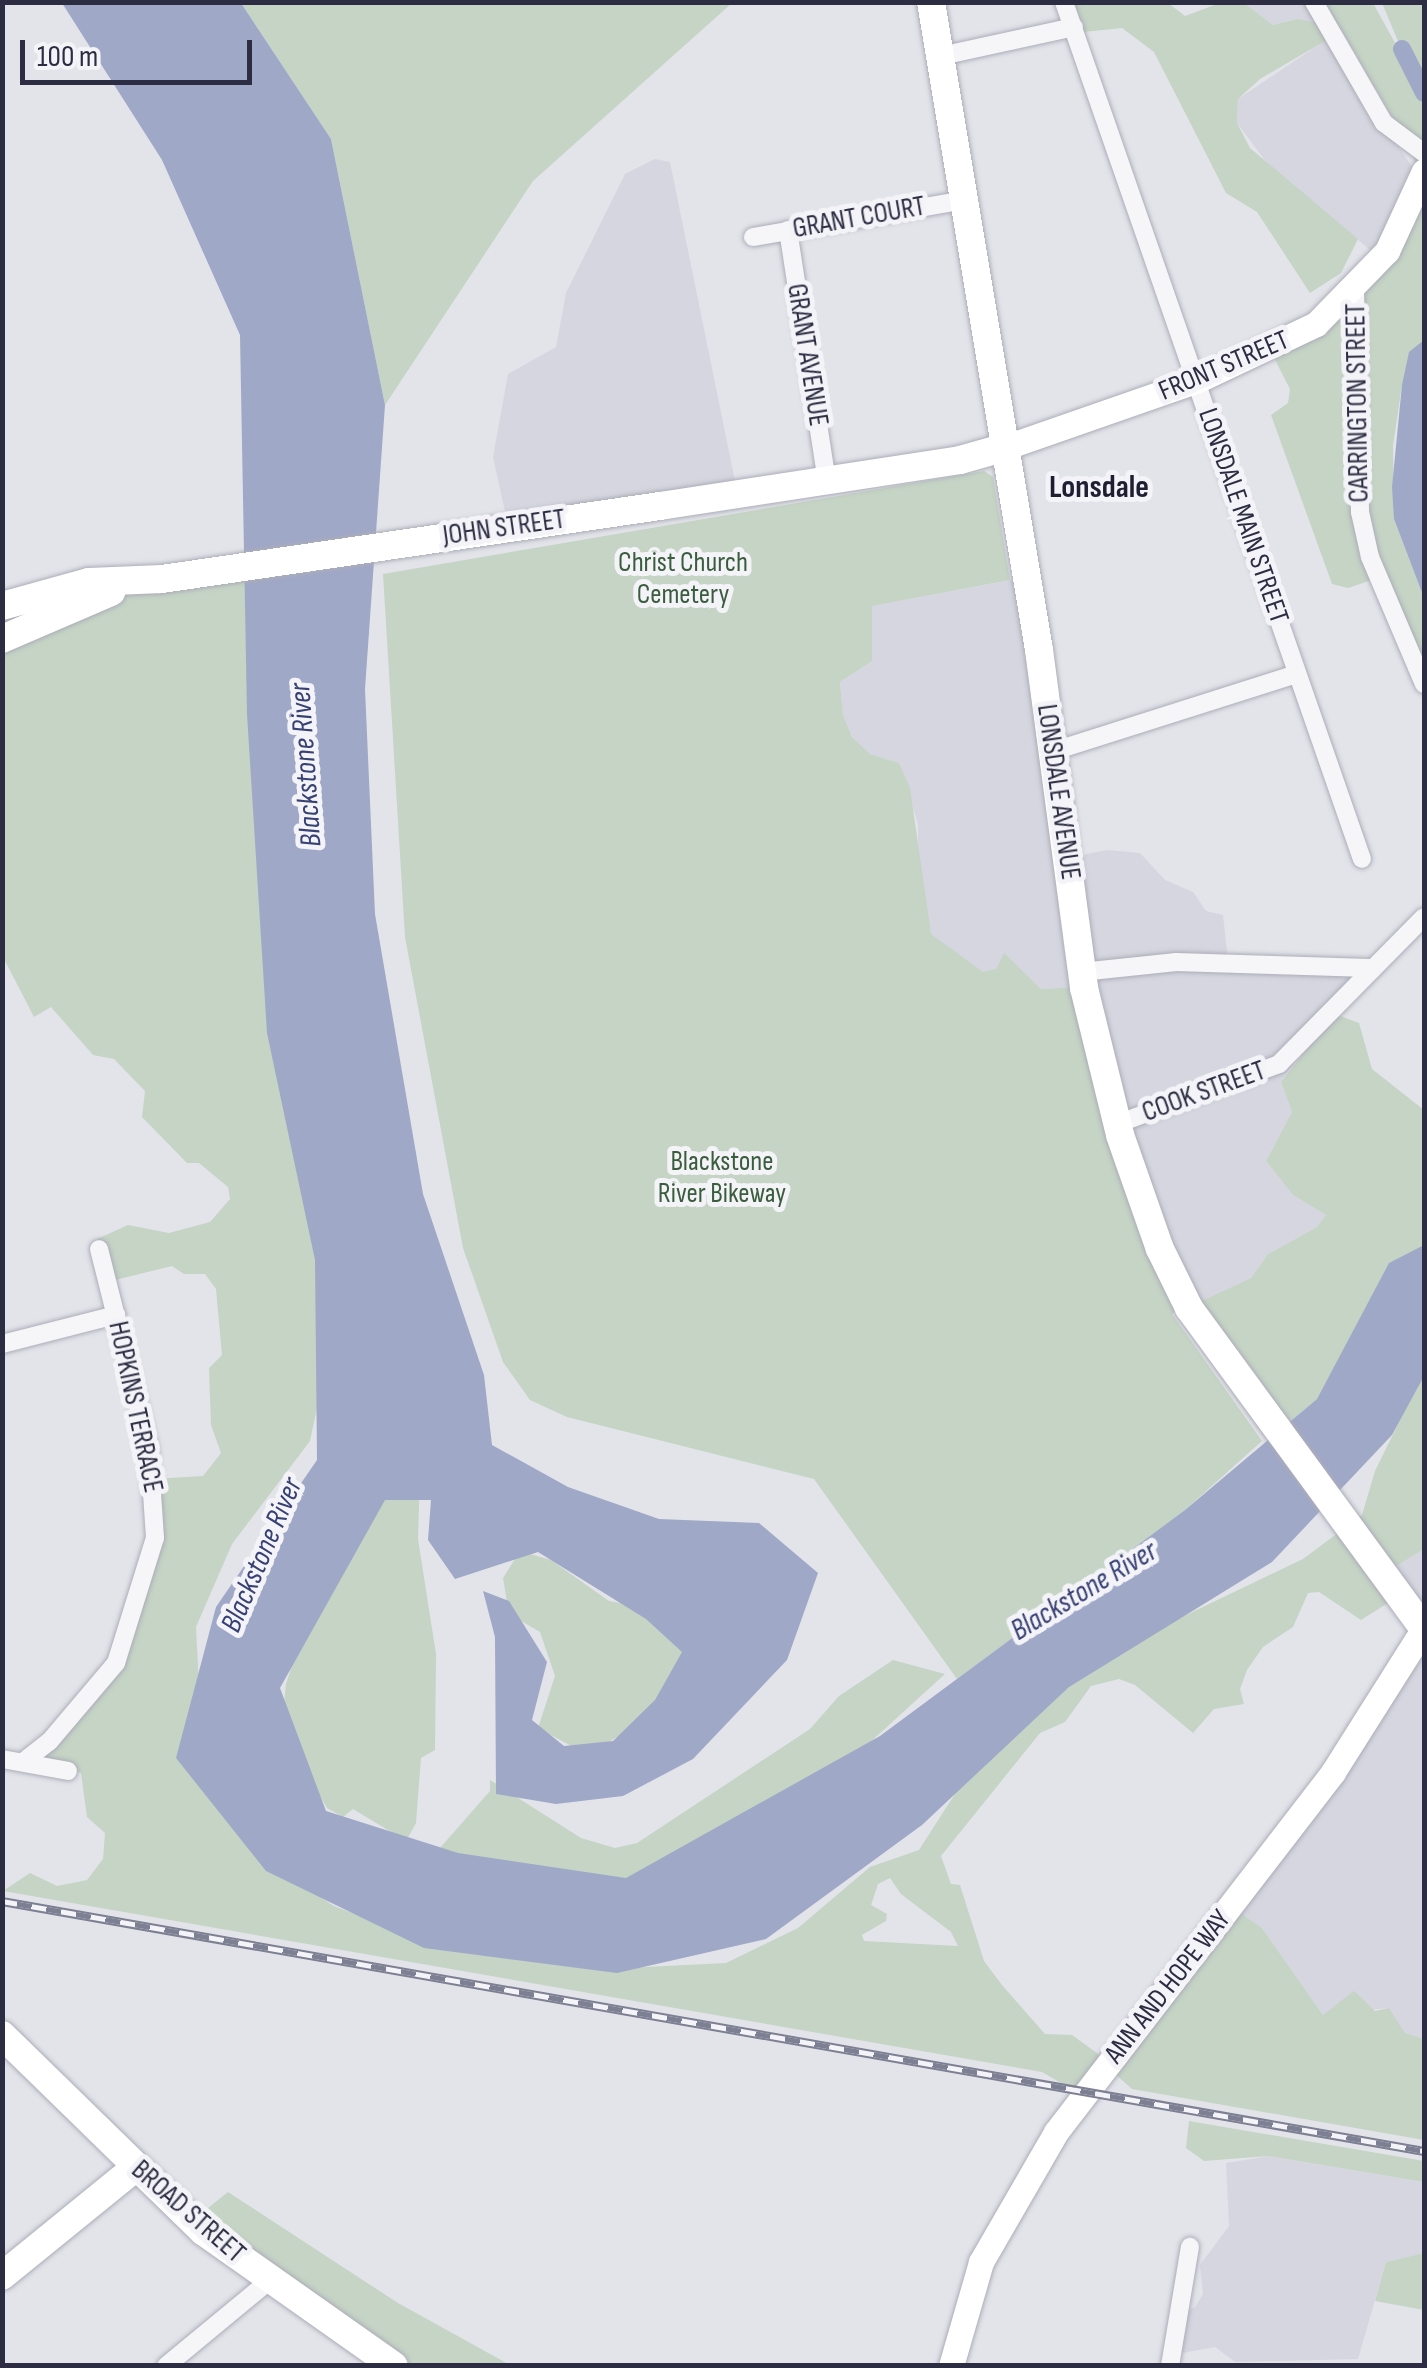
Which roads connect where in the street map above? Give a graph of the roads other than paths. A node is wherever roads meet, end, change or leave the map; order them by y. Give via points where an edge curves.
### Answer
1 (931, 2) edge
2 (1064, 2) edge
3 (1314, 2) edge
4 (1074, 27) junction
5 (940, 56) junction
6 (1424, 152) edge
7 (1424, 171) edge
8 (964, 200) junction
9 (788, 230) junction
10 (753, 237) dead end
11 (1355, 290) junction
12 (1196, 381) junction
13 (1006, 446) junction
14 (827, 481) junction
15 (162, 578) junction
16 (2, 606) edge
17 (2, 639) edge
18 (1297, 674) junction
19 (1424, 684) edge
20 (1054, 751) junction
21 (1362, 859) dead end
22 (1424, 917) edge
23 (1368, 968) junction
24 (1081, 972) junction
25 (1117, 1124) junction
26 (99, 1249) dead end
27 (116, 1315) junction
28 (2, 1344) edge
29 (1424, 1629) edge
30 (2, 1759) edge
31 (23, 1762) junction
32 (68, 1770) dead end
33 (2, 2034) edge
34 (135, 2168) junction
35 (1190, 2248) dead end
36 (2, 2276) edge
37 (270, 2279) junction
38 (166, 2366) edge
39 (394, 2366) edge
40 (951, 2366) edge
41 (1170, 2366) edge

1 - 5 main road, LONSDALE AVENUE
2 - 4 street, LONSDALE MAIN STREET
3 - 6 street via 1384,122
4 - 5 street
4 - 12 street, LONSDALE MAIN STREET
5 - 8 main road, LONSDALE AVENUE
7 - 11 main road, FRONT STREET via 1399,234
8 - 9 street, GRANT COURT
8 - 13 main road, LONSDALE AVENUE
9 - 10 street, GRANT COURT
9 - 14 street, GRANT AVENUE
11 - 12 main road, FRONT STREET via 1290,340
11 - 19 street, CARRINGTON STREET via 1362,526
12 - 13 main road, FRONT STREET
12 - 18 street, LONSDALE MAIN STREET
13 - 14 main road, JOHN STREET
13 - 20 main road, LONSDALE AVENUE
14 - 15 main road, JOHN STREET
15 - 16 main road, JOHN STREET via 89,582
15 - 17 main road via 96,596
18 - 20 street
18 - 21 street, LONSDALE MAIN STREET
20 - 24 main road, LONSDALE AVENUE
22 - 23 street
23 - 24 street via 1176,962
23 - 25 street, COOK STREET via 1280,1064
24 - 25 main road, LONSDALE AVENUE
25 - 29 main road, LONSDALE AVENUE via 1181,1294
26 - 27 street, HOPKINS TERRACE
27 - 28 street
27 - 31 street, HOPKINS TERRACE via 154,1478 151,1562 116,1663 49,1742
29 - 40 main road, ANN AND HOPE WAY via 1333,1772 1056,2132 981,2262
30 - 31 street
31 - 32 street
33 - 34 main road, BROAD STREET
34 - 36 main road
34 - 37 main road, BROAD STREET via 204,2232
35 - 41 street
37 - 38 street
37 - 39 main road, BROAD STREET

